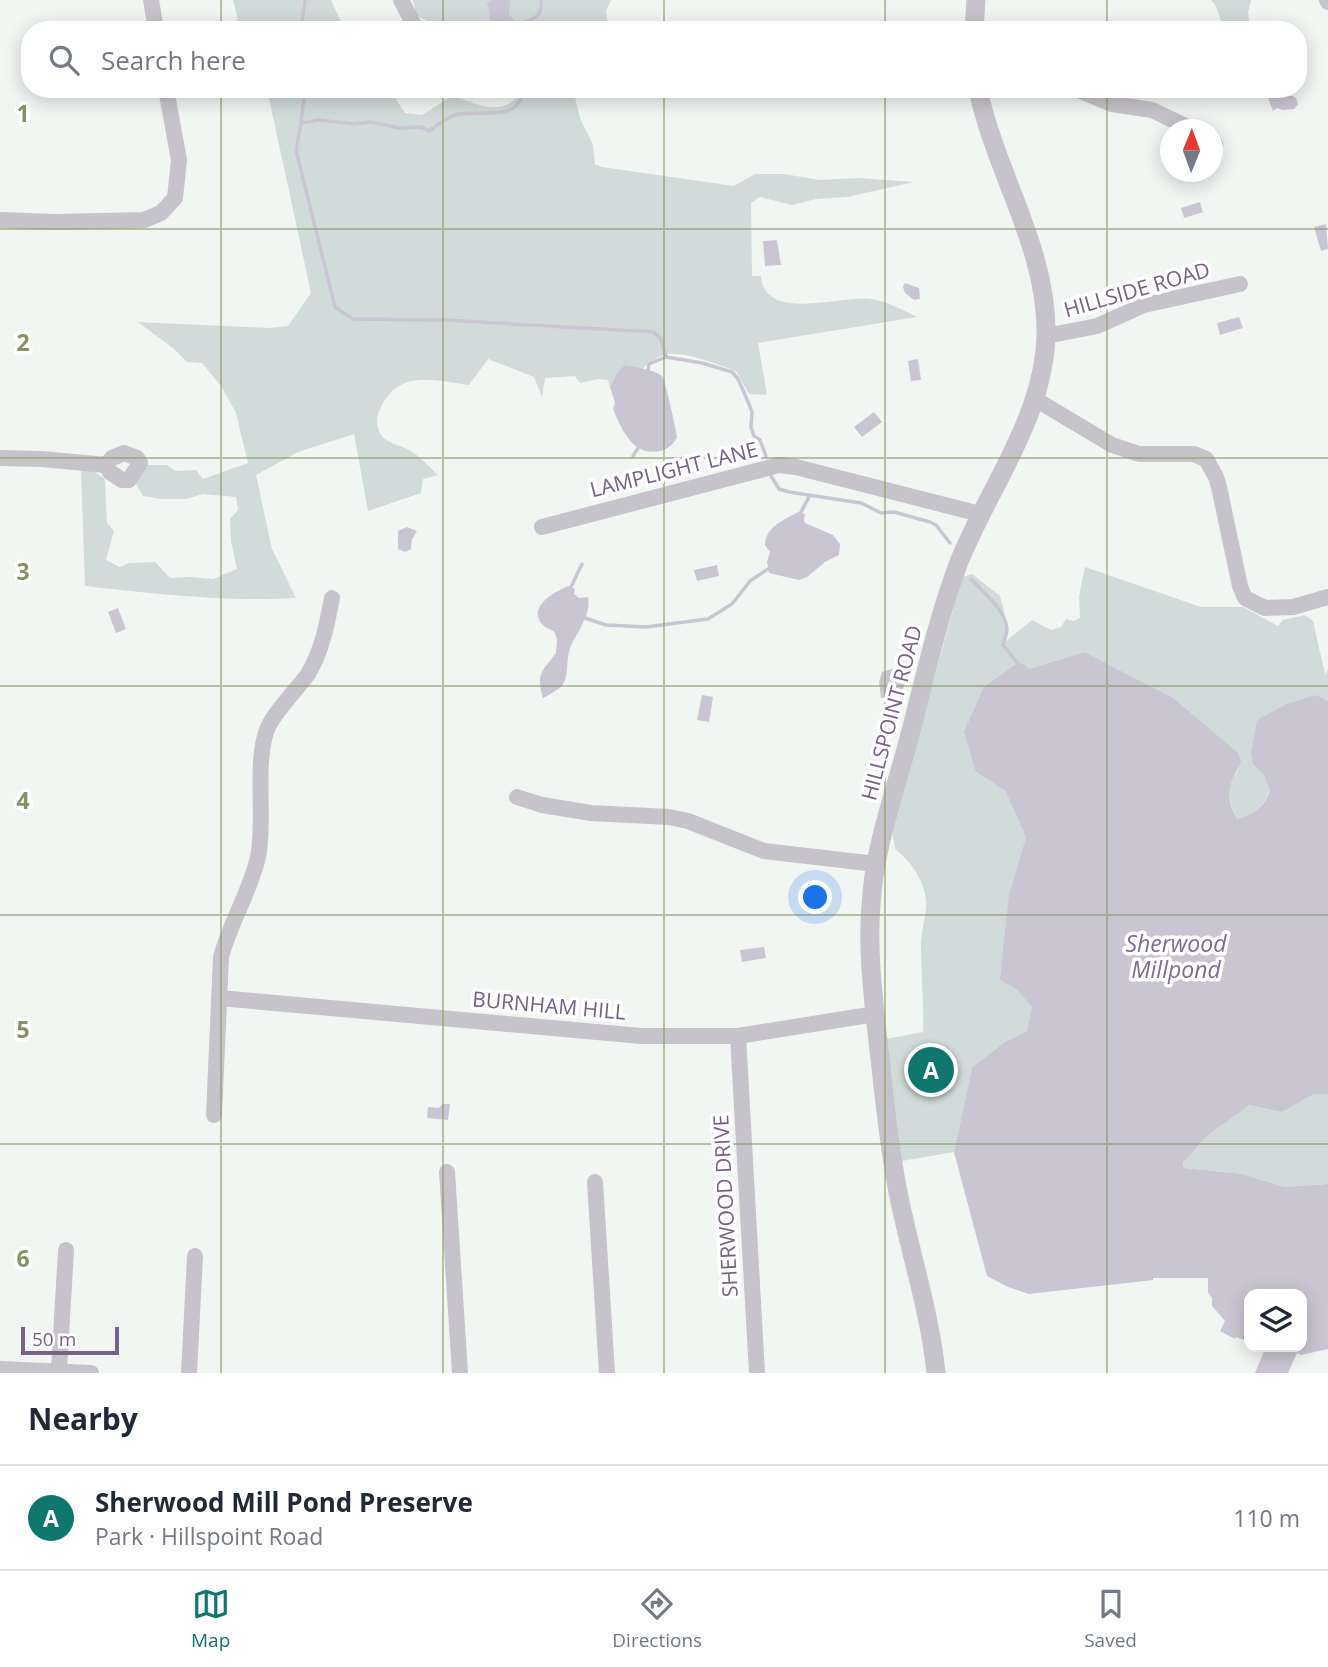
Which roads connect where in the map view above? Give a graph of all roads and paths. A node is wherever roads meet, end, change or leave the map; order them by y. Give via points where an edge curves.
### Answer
1 (151, 0) edge
2 (401, 0) edge
3 (976, 0) edge
4 (154, 21) edge
5 (412, 21) edge
6 (975, 21) edge
7 (168, 98) edge
8 (980, 98) edge
9 (1098, 98) edge
10 (1171, 119) edge
11 (0, 220) edge
12 (1240, 284) dead end
13 (1046, 336) junction
14 (1035, 399) junction
15 (0, 458) edge
16 (106, 465) dead end
17 (980, 514) junction
18 (542, 527) dead end
19 (1328, 597) edge
20 (332, 598) dead end
21 (517, 797) dead end
22 (876, 864) junction
23 (219, 998) junction
24 (875, 1014) junction
25 (738, 1036) junction
26 (214, 1115) dead end
27 (447, 1172) dead end
28 (595, 1182) dead end
29 (66, 1250) dead end
30 (195, 1256) dead end
31 (0, 1369) edge
32 (59, 1370) junction
33 (91, 1373) edge
34 (189, 1373) edge
35 (460, 1373) edge
36 (607, 1373) edge
37 (757, 1373) edge
38 (936, 1373) edge

1 - 4 street
2 - 5 street
3 - 6 street
7 - 11 street via 179,160 175,198 162,213 144,220
8 - 13 street, HILLSPOINT ROAD via 1039,275
9 - 10 street
12 - 13 street, HILLSIDE ROAD via 1144,306 1097,326
13 - 14 street, HILLSPOINT ROAD
14 - 17 street, HILLSPOINT ROAD
14 - 19 street via 1112,446 1139,454 1194,454 1206,460 1216,477 1245,598 1265,608 1293,607
15 - 16 street
17 - 18 street, LAMPLIGHT LANE via 779,465
17 - 22 street, HILLSPOINT ROAD via 948,597
20 - 23 street via 314,661 269,725 262,761 258,858 224,944
21 - 22 street via 591,813 669,817 764,851
22 - 24 street, HILLSPOINT ROAD via 870,949
23 - 25 street, BURNHAM HILL via 641,1036
23 - 26 street
24 - 25 street, BURNHAM HILL
24 - 38 street, HILLSPOINT ROAD via 893,1164
25 - 37 street, SHERWOOD DRIVE
27 - 35 street
28 - 36 street
29 - 32 street
30 - 34 street
31 - 32 street
32 - 33 street

